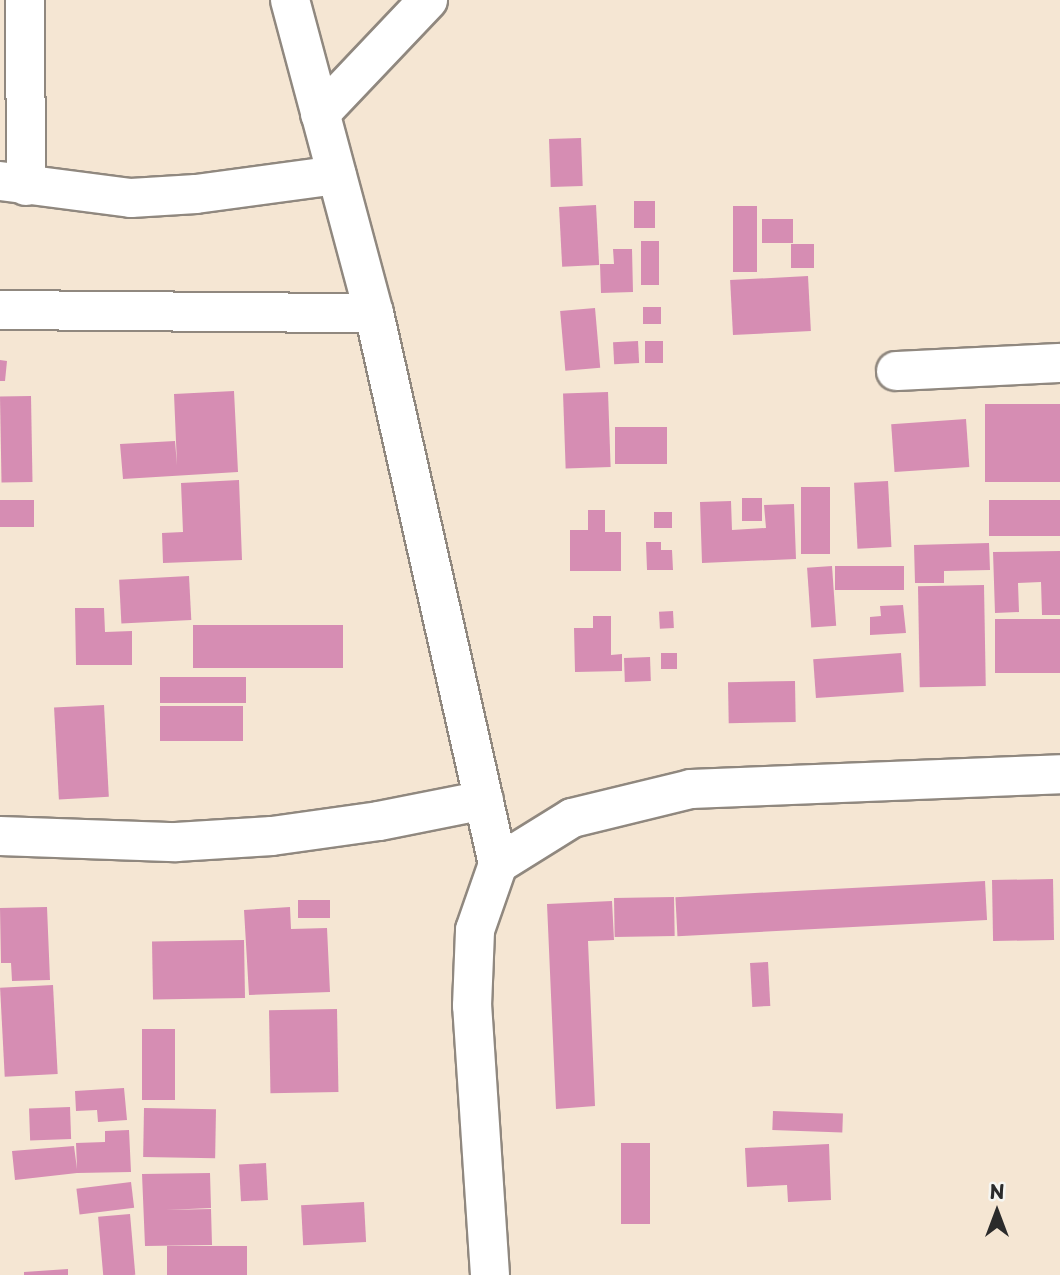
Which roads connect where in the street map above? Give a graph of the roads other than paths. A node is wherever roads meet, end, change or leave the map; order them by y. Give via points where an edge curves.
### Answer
1 (25, 0) edge
2 (290, 0) edge
3 (428, 0) edge
4 (320, 114) junction
5 (337, 175) junction
6 (13, 183) edge
7 (0, 310) edge
8 (374, 313) junction
9 (1060, 363) edge
10 (895, 371) dead end
11 (1060, 774) edge
12 (484, 800) junction
13 (3, 834) edge
14 (498, 864) junction
15 (490, 1275) edge

1 - 6 street
2 - 4 street
3 - 4 street
4 - 5 street
5 - 6 street via 131,198
5 - 8 street
7 - 8 street
8 - 12 street
9 - 10 street
11 - 14 street via 691,789 572,818
12 - 13 street via 272,836 176,842
12 - 14 street
14 - 15 street via 475,930 472,1006

